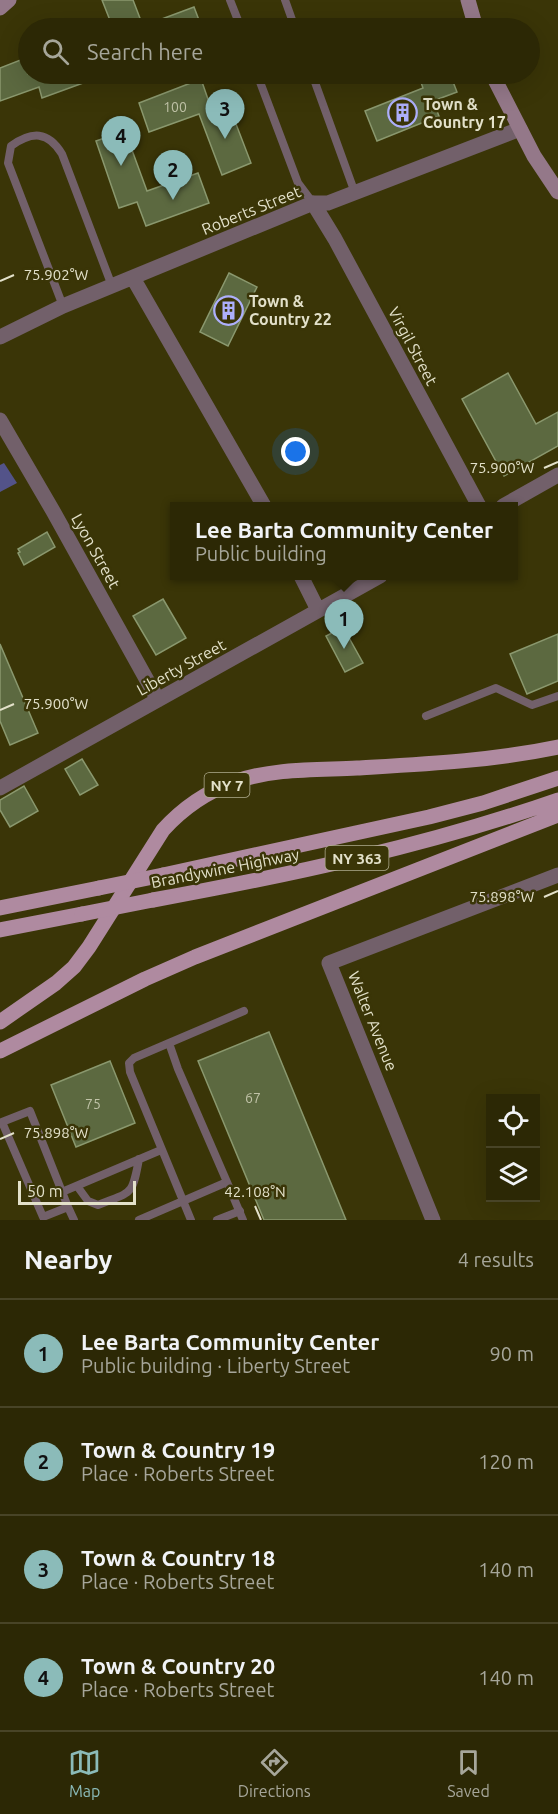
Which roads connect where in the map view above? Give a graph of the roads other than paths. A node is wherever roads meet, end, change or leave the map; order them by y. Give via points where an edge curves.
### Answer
1 (9, 0) edge
2 (230, 0) edge
3 (285, 0) edge
4 (468, 0) edge
5 (0, 8) edge
6 (236, 18) edge
7 (291, 18) edge
8 (473, 18) edge
9 (261, 84) edge
10 (316, 84) edge
11 (497, 84) edge
12 (520, 129) junction
13 (558, 192) edge
14 (355, 193) junction
15 (312, 203) junction
16 (134, 278) junction
17 (112, 286) junction
18 (63, 306) junction
19 (0, 337) edge
20 (0, 420) edge
21 (558, 475) edge
22 (261, 502) edge
23 (476, 502) edge
24 (512, 502) edge
25 (303, 580) edge
26 (373, 580) edge
27 (318, 610) junction
28 (558, 696) edge
29 (158, 700) junction
30 (426, 716) dead end
31 (558, 747) edge
32 (558, 778) edge
33 (1, 785) edge
34 (558, 800) edge
35 (558, 814) edge
36 (558, 875) edge
37 (0, 908) edge
38 (0, 930) edge
39 (244, 1011) dead end
40 (0, 1022) edge
41 (169, 1043) junction
42 (2, 1053) edge
43 (161, 1150) junction
44 (139, 1159) junction
45 (227, 1182) junction
46 (77, 1186) junction
47 (62, 1192) junction
48 (183, 1201) junction
49 (68, 1207) junction
50 (240, 1211) junction
51 (74, 1220) edge
52 (139, 1220) edge
53 (191, 1220) edge
54 (217, 1220) edge
55 (243, 1220) edge
56 (433, 1220) edge

1 - 5 street
2 - 6 lane
3 - 7 lane
4 - 8 street
9 - 15 lane via 298,183
10 - 14 lane
11 - 12 street
12 - 13 street
12 - 14 street, Roberts Street
14 - 15 street, Roberts Street via 328,203
15 - 16 street, Roberts Street
15 - 23 street, Virgil Street
16 - 17 street, Roberts Street
16 - 22 street
17 - 18 street, Roberts Street
17 - 18 lane via 62,154 47,137 29,136 11,146 8,163
18 - 19 street, Roberts Street
20 - 29 street, Lyon Street
21 - 24 street
25 - 27 street
26 - 27 street, Liberty Street
27 - 29 street, Liberty Street
28 - 30 lane via 532,705 496,687
29 - 33 street, Liberty Street
31 - 40 main road, NY 7 via 462,762 278,773 236,781 215,790 177,815 163,830 74,967
32 - 37 main road, Brandywine Highway / NY 363, bridge via 429,817
34 - 38 main road, Brandywine Highway / NY 363, bridge via 377,854 274,878
35 - 42 main road via 195,957
36 - 56 street, Walter Avenue via 329,963
39 - 41 lane
41 - 43 lane via 129,1063
41 - 45 lane
43 - 44 lane
43 - 48 lane
44 - 46 lane
44 - 46 lane via 134,1186 129,1192 98,1205 88,1200
45 - 48 lane
45 - 50 lane
46 - 47 lane
47 - 49 lane
47 - 49 lane via 30,1111 2,1122 43,1217
48 - 52 lane
48 - 53 lane
49 - 51 lane
50 - 54 lane
50 - 55 lane

